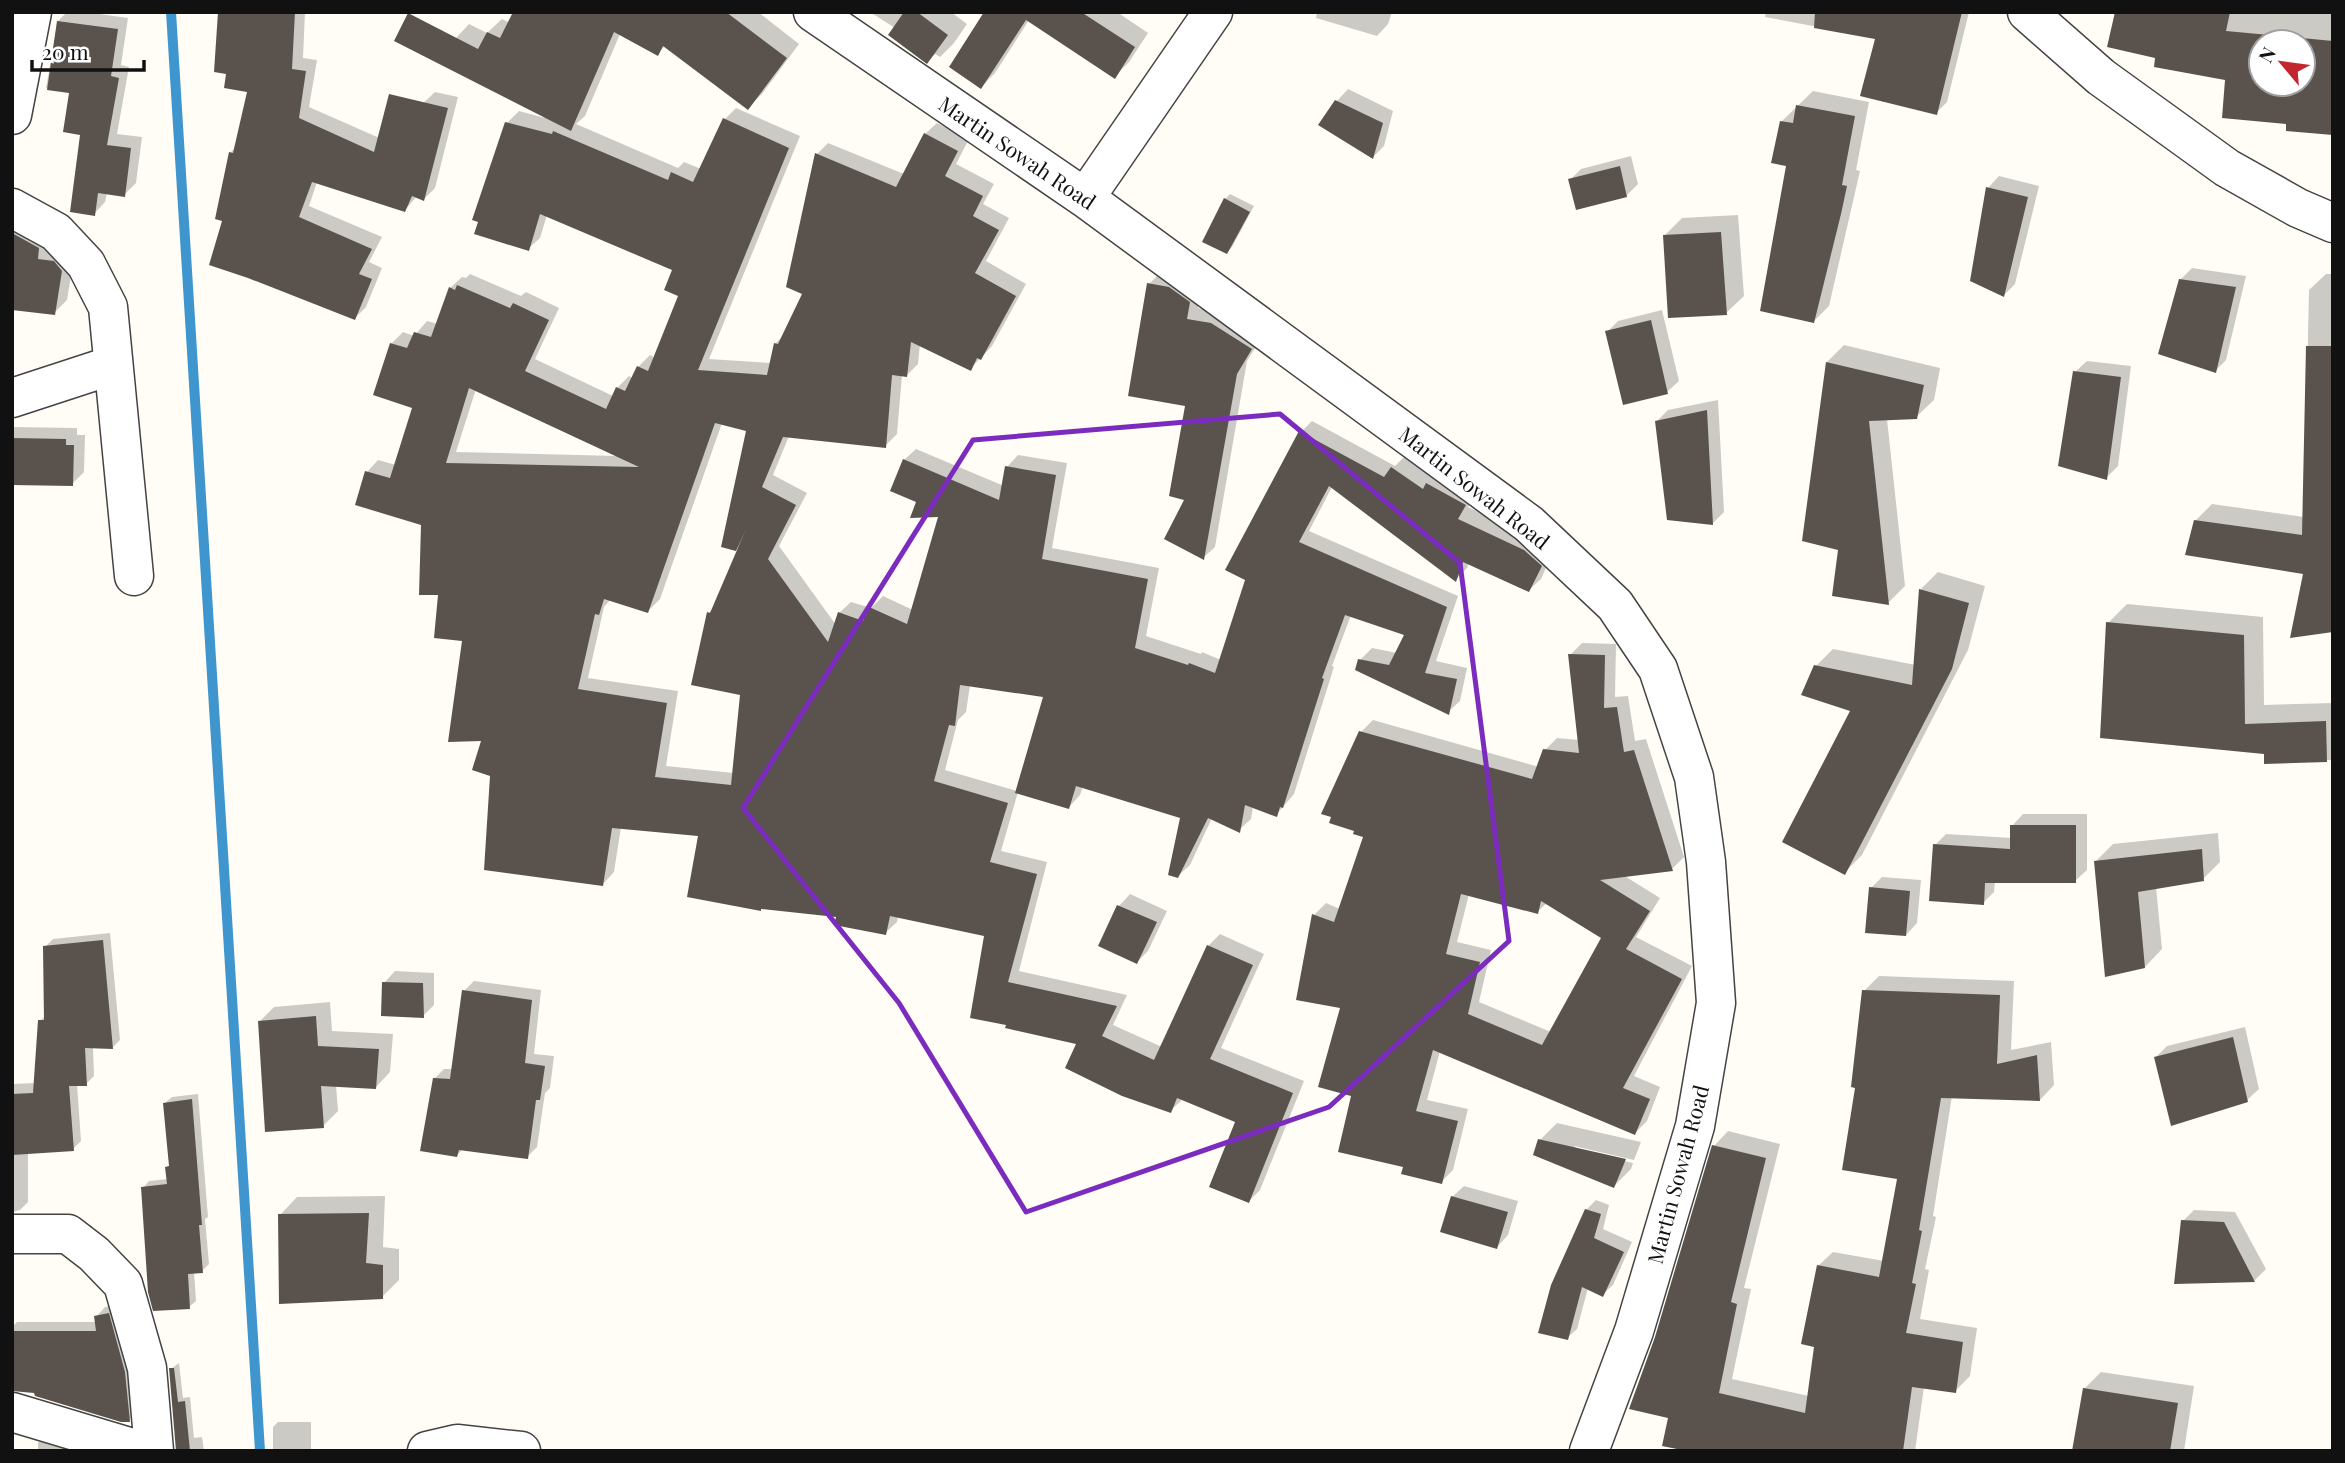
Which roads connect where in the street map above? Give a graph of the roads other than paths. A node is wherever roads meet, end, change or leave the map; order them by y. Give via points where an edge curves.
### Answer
1 (32, 12) edge
2 (813, 12) edge
3 (1213, 12) edge
4 (2027, 12) edge
5 (12, 115) edge
6 (1085, 198) junction
7 (12, 208) edge
8 (2333, 223) edge
9 (113, 365) junction
10 (12, 398) edge
11 (134, 576) dead end
12 (12, 1234) edge
13 (12, 1412) edge
14 (142, 1451) edge
15 (155, 1451) edge
16 (427, 1451) edge
17 (521, 1451) edge
18 (1589, 1451) edge

1 - 5 street
2 - 6 street, Martin Sowah Road
3 - 6 street
4 - 8 street via 2101,78 2227,168
6 - 18 street, Martin Sowah Road via 1529,524 1615,605 1658,668 1694,777 1706,862 1716,1003 1695,1126 1634,1331
7 - 9 street via 56,232 86,264 108,307
9 - 10 street
9 - 11 street
12 - 15 street via 68,1234 123,1284 147,1368
13 - 14 street
16 - 17 street via 457,1444

